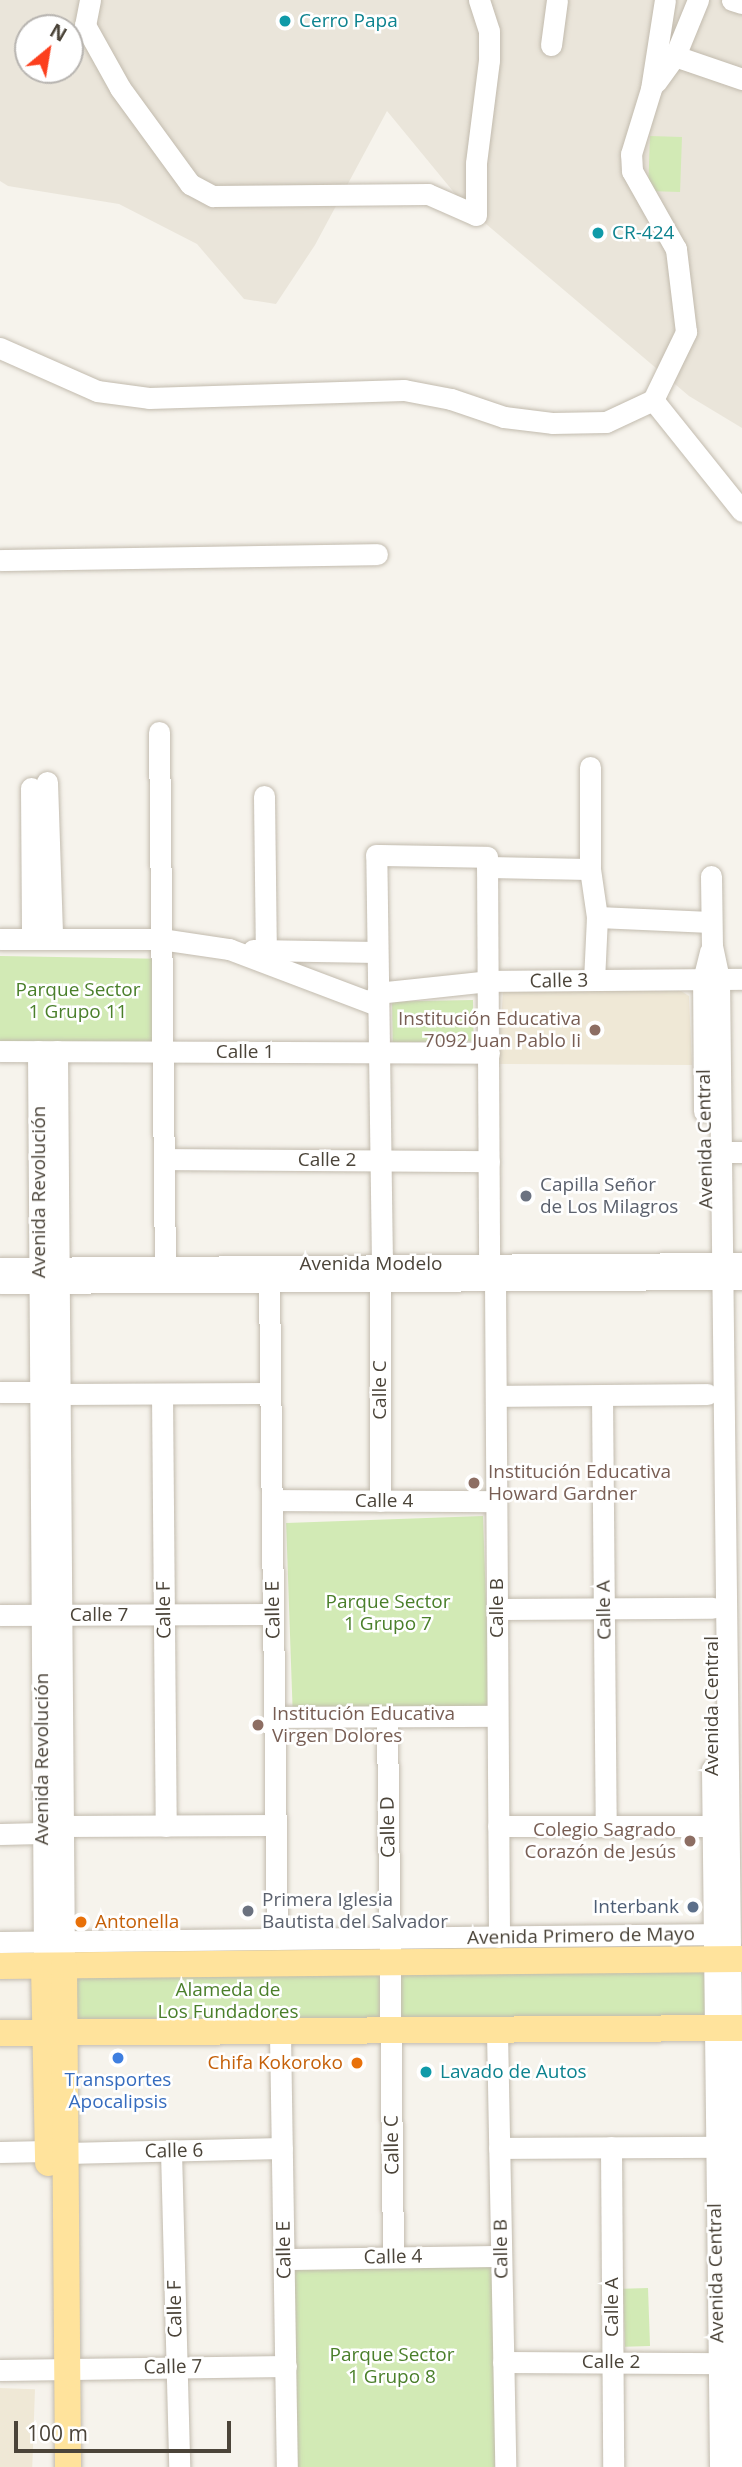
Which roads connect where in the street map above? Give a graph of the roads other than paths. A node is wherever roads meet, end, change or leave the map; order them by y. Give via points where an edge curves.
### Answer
1 (90, 0) edge
2 (479, 0) edge
3 (557, 0) edge
4 (665, 0) edge
5 (698, 0) edge
6 (732, 0) edge
7 (742, 3) edge
8 (551, 45) dead end
9 (675, 57) junction
10 (742, 79) edge
11 (651, 89) junction
12 (0, 348) edge
13 (653, 400) junction
14 (742, 512) edge
15 (377, 554) dead end
16 (0, 560) edge
17 (159, 732) dead end
18 (590, 767) dead end
19 (39, 785) dead end
20 (264, 796) dead end
21 (487, 867) junction
22 (590, 869) junction
23 (711, 876) dead end
24 (597, 916) junction
25 (711, 922) junction
26 (41, 937) junction
27 (0, 939) edge
28 (162, 939) junction
29 (229, 949) junction
30 (266, 950) junction
31 (377, 952) junction
32 (711, 979) junction
33 (742, 979) edge
34 (594, 980) junction
35 (489, 981) junction
36 (377, 999) junction
37 (0, 1051) edge
38 (47, 1051) junction
39 (163, 1052) junction
40 (379, 1053) junction
41 (489, 1053) junction
42 (719, 1152) junction
43 (742, 1152) edge
44 (164, 1159) junction
45 (382, 1160) junction
46 (489, 1160) junction
47 (742, 1263) edge
48 (166, 1266) junction
49 (0, 1268) edge
50 (492, 1271) junction
51 (713, 1271) junction
52 (381, 1272) junction
53 (49, 1275) junction
54 (742, 1279) edge
55 (269, 1281) junction
56 (0, 1283) edge
57 (723, 1389) edge
58 (0, 1392) edge
59 (50, 1393) junction
60 (271, 1393) junction
61 (162, 1394) junction
62 (601, 1395) junction
63 (496, 1396) junction
64 (272, 1500) junction
65 (380, 1501) junction
66 (496, 1501) junction
67 (727, 1607) edge
68 (497, 1609) junction
69 (604, 1609) junction
70 (164, 1614) junction
71 (273, 1614) junction
72 (0, 1615) edge
73 (51, 1615) junction
74 (497, 1716) junction
75 (274, 1717) junction
76 (387, 1717) junction
77 (276, 1825) junction
78 (606, 1825) junction
79 (727, 1825) edge
80 (166, 1826) junction
81 (498, 1826) junction
82 (52, 1830) junction
83 (0, 1833) edge
84 (499, 1937) junction
85 (277, 1939) junction
86 (0, 1942) edge
87 (727, 1947) edge
88 (389, 1949) junction
89 (54, 1954) junction
90 (0, 1966) edge
91 (728, 2029) edge
92 (0, 2032) edge
93 (55, 2032) junction
94 (498, 2032) junction
95 (280, 2033) junction
96 (391, 2033) junction
97 (611, 2147) junction
98 (282, 2148) junction
99 (499, 2148) junction
100 (728, 2148) edge
101 (171, 2151) junction
102 (0, 2152) edge
103 (57, 2152) junction
104 (501, 2256) junction
105 (393, 2257) junction
106 (284, 2259) junction
107 (503, 2362) junction
108 (612, 2362) junction
109 (732, 2363) edge
110 (286, 2366) junction
111 (176, 2367) junction
112 (60, 2369) junction
113 (0, 2370) edge
114 (51, 2467) edge
115 (68, 2467) edge
116 (179, 2467) edge
117 (287, 2467) edge
118 (505, 2467) edge
119 (613, 2467) edge
120 (720, 2467) edge
121 (736, 2467) edge

1 - 2 street via 85,25 120,88 190,184 213,196 428,194 476,215 476,163 489,51 489,31
3 - 8 street
4 - 11 street
5 - 9 street
6 - 7 street
9 - 10 street
9 - 11 street
11 - 13 street via 631,154 632,171 676,249 686,321 682,344
12 - 13 street via 97,391 149,398 404,390 451,399 504,417 552,423 606,422
13 - 14 street
15 - 16 street
17 - 28 street
18 - 22 street
19 - 26 street
20 - 30 street
21 - 22 street
21 - 31 street, Calle C via 487,858 376,855
21 - 35 street, Calle B
22 - 24 street
23 - 25 street, Avenida Central
24 - 25 street
24 - 34 street
25 - 32 street, Avenida Central
26 - 27 street
26 - 28 street
28 - 29 street
28 - 39 street
29 - 30 street
29 - 36 street
30 - 31 street
31 - 36 street, Calle C
32 - 33 street, Calle 3
32 - 34 street, Calle 3
32 - 42 street, Avenida Central
32 - 51 street, Avenida Central
34 - 35 street, Calle 3
35 - 36 street, Calle 3
35 - 41 street, Calle B
36 - 40 street, Calle C
37 - 38 street, Calle 1
38 - 39 street, Calle 1
38 - 53 street, Avenida Revolución
39 - 40 street, Calle 1
39 - 44 street
40 - 41 street, Calle 1
40 - 45 street, Calle C
41 - 46 street, Calle B
42 - 43 street
42 - 51 street, Avenida Central
44 - 45 street, Calle 2
44 - 48 street
45 - 46 street, Calle 2
45 - 52 street, Calle C
46 - 50 street, Calle B
47 - 51 street, Avenida Modelo
48 - 52 street, Avenida Modelo
48 - 53 street, Avenida Modelo
49 - 53 street, Avenida Modelo
50 - 51 street, Avenida Modelo
50 - 52 street, Avenida Modelo
50 - 63 street, Calle B
51 - 54 street, Avenida Modelo
51 - 57 street, Avenida Central
52 - 55 street, Avenida Modelo
52 - 65 street, Calle C
53 - 55 street, Avenida Modelo
53 - 56 street, Avenida Modelo
53 - 59 street, Avenida Revolución
55 - 60 street, Calle E
57 - 62 street
57 - 67 street, Avenida Central
58 - 59 street
59 - 61 street
59 - 73 street, Avenida Revolución
60 - 61 street
60 - 64 street, Calle E
61 - 70 street, Calle F
62 - 63 street
62 - 69 street, Calle A
63 - 66 street, Calle B
64 - 65 street, Calle 4
64 - 71 street, Calle E
65 - 66 street, Calle 4
66 - 68 street, Calle B
67 - 69 street
67 - 79 street, Avenida Central
68 - 69 street
68 - 74 street, Calle B
69 - 78 street, Calle A
70 - 71 street, Calle 7
70 - 73 street, Calle 7
70 - 80 street, Calle F
71 - 75 street, Calle E
72 - 73 street
73 - 82 street, Avenida Revolución
74 - 76 street
74 - 81 street, Calle B
75 - 76 street
75 - 77 street, Calle E
76 - 88 street, Calle D
77 - 80 street
77 - 85 street, Calle E
78 - 79 street
78 - 81 street
79 - 87 street, Avenida Central
80 - 82 street
81 - 84 street, Calle B
82 - 83 street
82 - 89 street, Avenida Revolución
84 - 87 street, Avenida Primero de Mayo
84 - 88 street, Avenida Primero de Mayo
85 - 88 street, Avenida Primero de Mayo
85 - 89 street, Avenida Primero de Mayo
86 - 89 street, Avenida Primero de Mayo
87 - 88 main road, Avenida Primero de Mayo
87 - 91 street, Avenida Central
88 - 89 main road, Avenida Primero de Mayo
88 - 96 street, Calle D
89 - 90 main road, Avenida Primero de Mayo
89 - 93 main road, Avenida Revolución
91 - 94 main road
91 - 100 street, Avenida Central
92 - 93 main road
93 - 95 main road
93 - 103 main road, Avenida Revolución
94 - 96 main road
94 - 99 street, Calle B
95 - 96 main road
95 - 98 street, Calle E
96 - 105 street, Calle C
97 - 99 street
97 - 100 street
97 - 108 street, Calle A
98 - 101 street, Calle 6
98 - 106 street, Calle E
99 - 104 street, Calle B
100 - 109 street, Avenida Central
101 - 103 street, Calle 6
101 - 111 street, Calle F
102 - 103 street
103 - 112 main road, Avenida Revolución
104 - 105 street, Calle 4
104 - 107 street, Calle B
105 - 106 street, Calle 4
106 - 110 street, Calle E
107 - 108 street, Calle 2
107 - 118 street, Calle B
108 - 109 street, Calle 2
108 - 119 street, Calle A
109 - 120 street, Avenida Central
109 - 121 street, Avenida Central
110 - 111 street, Calle 7
110 - 117 street, Calle E
111 - 112 street, Calle 7
111 - 116 street, Calle F
112 - 113 street
112 - 114 main road, Avenida Revolución
112 - 115 main road, Avenida Revolución

